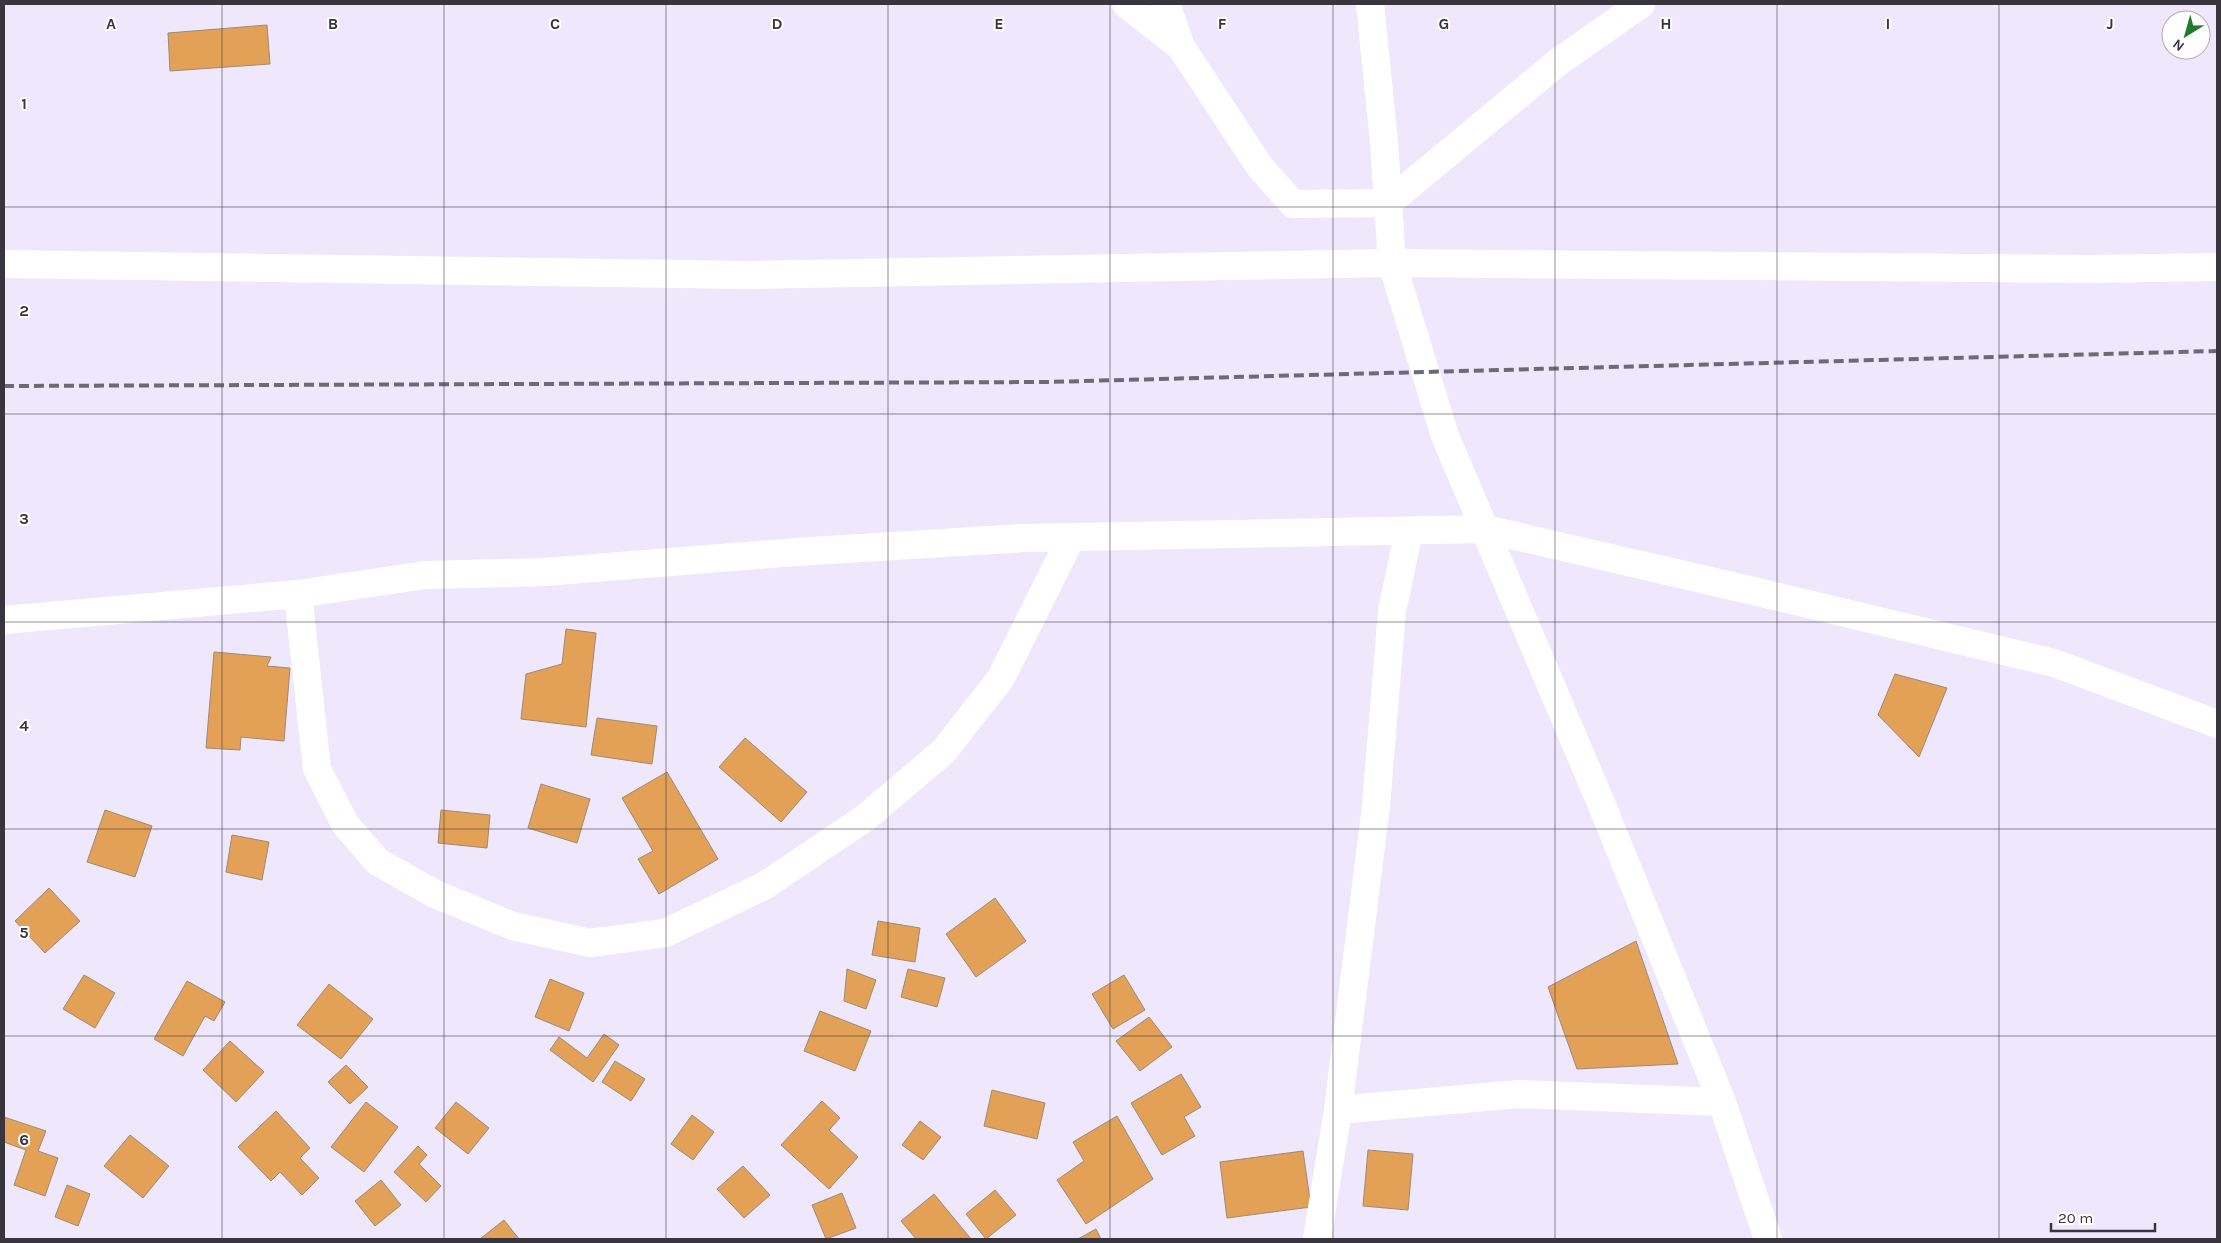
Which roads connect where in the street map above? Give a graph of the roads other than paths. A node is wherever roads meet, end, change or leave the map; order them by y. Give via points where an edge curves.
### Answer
1 (1126, 4) edge
2 (1166, 4) edge
3 (1370, 4) edge
4 (1641, 4) edge
5 (1181, 47) junction
6 (1388, 202) junction
7 (7, 262) edge
8 (1392, 263) junction
9 (2217, 267) edge
10 (1485, 529) junction
11 (1409, 531) junction
12 (1072, 538) junction
13 (298, 594) junction
14 (4, 620) edge
15 (2217, 724) edge
16 (1722, 1102) junction
17 (1338, 1110) junction
18 (1317, 1239) edge
19 (1768, 1239) edge

1 - 5 street
2 - 5 street
3 - 6 street
4 - 6 street via 1557,62
5 - 6 street via 1260,167 1293,204
6 - 8 street
7 - 8 street via 748,275
8 - 9 street via 2089,269
8 - 10 street via 1445,436
10 - 11 street
10 - 15 street via 2054,663
10 - 16 street via 1602,803
11 - 12 street
11 - 17 street via 1392,611 1376,806
12 - 13 street via 796,552 545,572 425,575
12 - 13 street via 1001,678 944,751 866,818 764,886 665,933 590,943 513,926 435,894 378,862 345,824 317,769
13 - 14 street
16 - 17 street via 1519,1094
16 - 19 street
17 - 18 street

